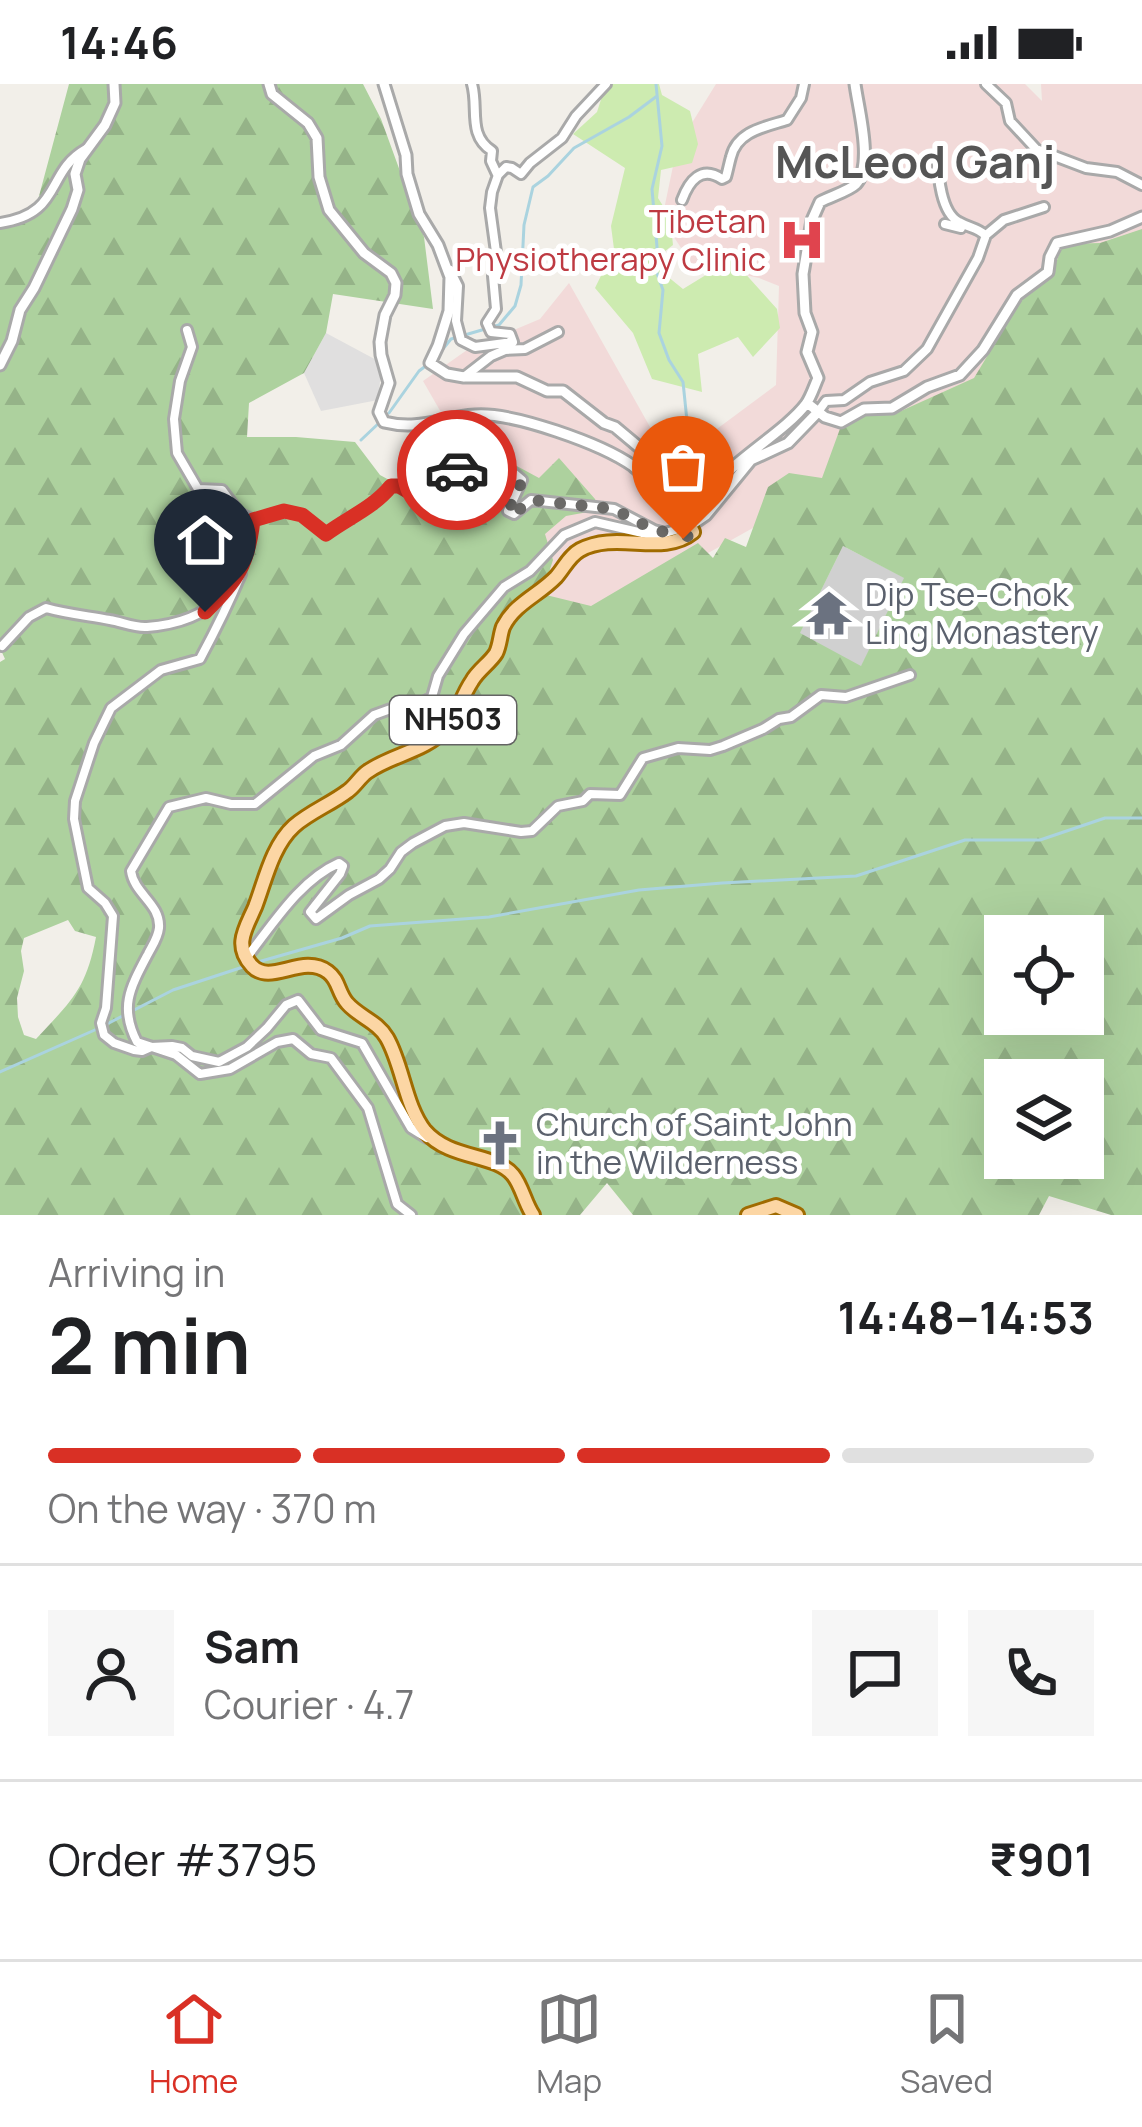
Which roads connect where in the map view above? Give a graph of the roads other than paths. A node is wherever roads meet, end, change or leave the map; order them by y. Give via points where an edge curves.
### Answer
1 (114, 84) edge
2 (269, 84) edge
3 (384, 84) edge
4 (472, 84) edge
5 (606, 84) edge
6 (804, 84) edge
7 (855, 84) edge
8 (986, 84) edge
9 (88, 148) junction
10 (938, 158) dead end
11 (498, 175) junction
12 (1142, 184) edge
13 (682, 200) dead end
14 (1044, 207) dead end
15 (1142, 217) edge
16 (0, 224) edge
17 (945, 224) dead end
18 (986, 236) junction
19 (448, 268) junction
20 (187, 329) dead end
21 (558, 332) dead end
22 (0, 365) edge
23 (464, 377) junction
24 (807, 404) junction
25 (818, 412) junction
26 (676, 513) junction
27 (253, 520) junction
28 (690, 526) junction
29 (241, 574) junction
30 (1, 648) edge
31 (910, 675) dead end
32 (250, 961) junction
33 (151, 1047) junction
34 (440, 1142) junction
35 (411, 1215) edge
36 (533, 1215) edge
37 (748, 1215) edge
38 (797, 1215) edge

1 - 9 street via 115,104
2 - 26 street via 316,138 329,210 396,283 380,342 389,383 379,412 384,422 406,428 477,414 534,424 634,468
3 - 19 street via 419,214
4 - 11 street via 475,130
5 - 11 street via 520,174 506,166
6 - 13 street via 787,120 739,141 726,177 693,178
7 - 24 street via 865,170 854,187 820,202 803,274 812,332 807,352 818,378
8 - 12 street via 1036,149
9 - 16 street via 70,160 42,205 24,220
9 - 22 street via 72,209
10 - 18 street via 950,214
11 - 19 street via 490,208 496,309 488,327 513,342 476,347 460,336 458,286
14 - 18 street via 1004,220
15 - 25 street via 1057,243 1048,272 1017,295 960,375 842,422
17 - 18 street
18 - 25 street via 927,350 904,371 826,401
19 - 23 street via 449,311 429,360
20 - 27 street via 192,347 176,402 177,454 198,489 222,490
21 - 23 street via 491,356
23 - 26 street via 517,377 563,391 652,458
24 - 25 street
24 - 28 street via 691,510
25 - 28 street via 788,443 751,460
26 - 28 street
27 - 28 street via 284,511 326,534 391,486 418,497 482,452 522,481 508,511 514,514 531,500 614,509 665,532
27 - 29 street
28 - 32 main road, NH503 via 690,536 665,544 621,540 575,552 504,626 496,652 442,733 367,771 291,829 242,934
28 - 33 street via 664,538 595,522 564,535 464,634 432,698 374,715 255,804 206,798 169,807 130,871 158,913 159,933 130,987 127,1014 136,1042
29 - 30 street via 190,619 143,628 46,608
29 - 33 street via 200,659 161,670 112,708 75,801 88,888 112,916 104,1035 127,1048
31 - 32 street via 846,697 821,695 723,746 647,755 620,795 590,794 558,806 532,831 445,826 316,919 310,912 340,874 339,862 298,893
32 - 34 main road via 262,972 308,965 335,978 351,1008 388,1040 421,1125
33 - 34 street via 219,1061 247,1047 298,1000 321,1030 362,1042 411,1129
33 - 35 street via 200,1074 293,1039 331,1058 368,1108 397,1204
34 - 36 main road via 512,1174
37 - 38 main road via 776,1206

